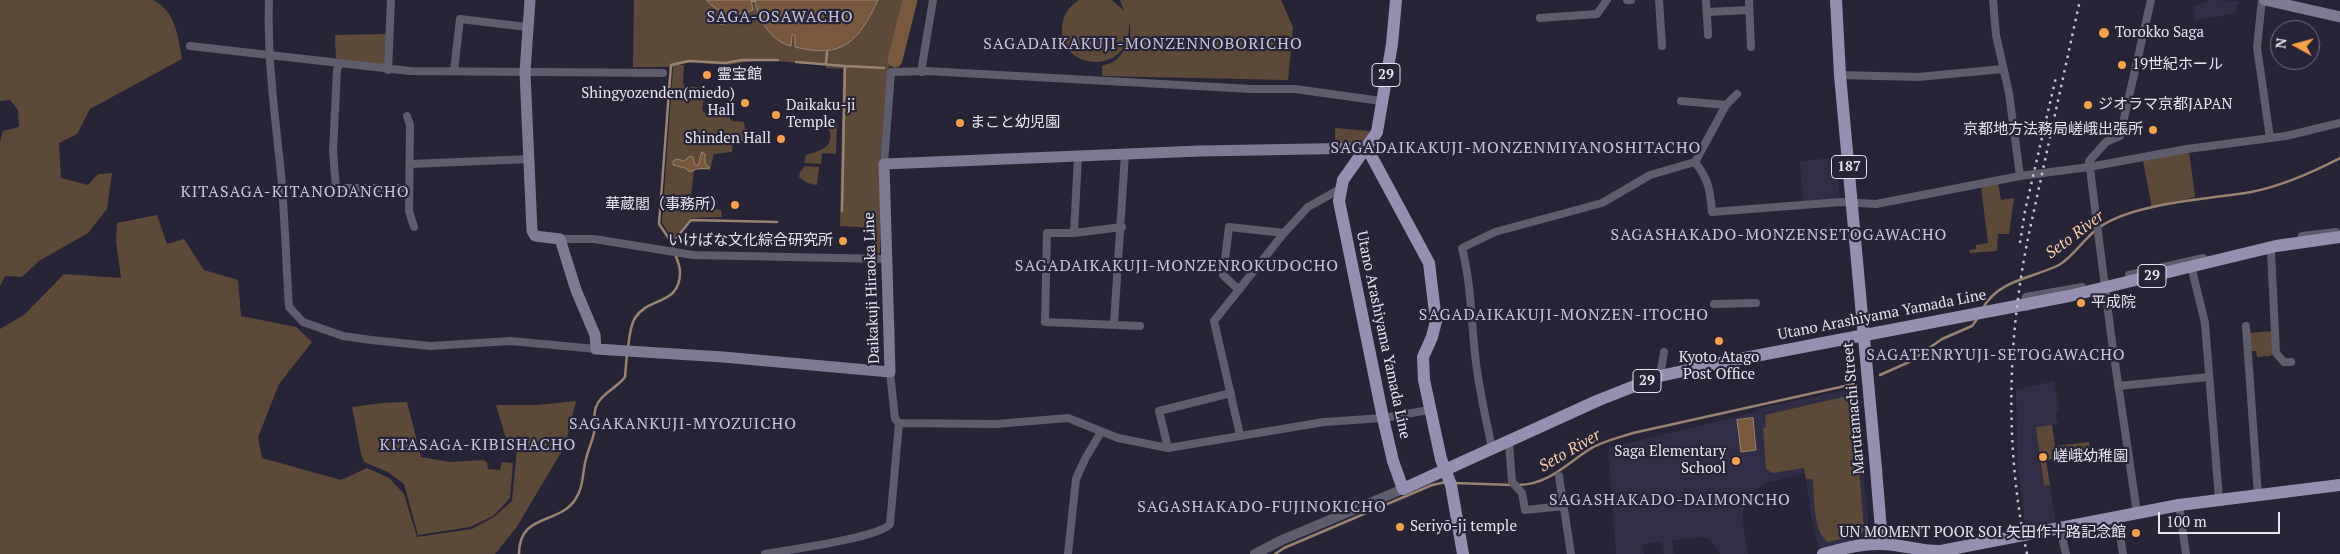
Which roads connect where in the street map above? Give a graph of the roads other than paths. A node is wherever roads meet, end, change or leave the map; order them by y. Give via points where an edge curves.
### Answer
1 (269, 0) edge
2 (391, 0) edge
3 (530, 0) edge
4 (933, 0) edge
5 (1396, 0) edge
6 (1607, 0) edge
7 (1627, 0) edge
8 (1632, 0) edge
9 (1659, 0) edge
10 (1706, 0) edge
11 (1749, 0) edge
12 (1836, 0) edge
13 (1993, 0) edge
14 (2151, 0) edge
15 (2267, 0) edge
16 (1748, 10) junction
17 (1706, 12) junction
18 (2340, 17) edge
19 (1540, 18) dead end
20 (527, 27) junction
21 (1708, 34) dead end
22 (190, 46) dead end
23 (1662, 46) dead end
24 (1751, 47) dead end
25 (271, 56) junction
26 (339, 64) junction
27 (2003, 69) junction
28 (388, 70) junction
29 (454, 71) junction
30 (525, 72) junction
31 (921, 72) junction
32 (663, 73) dead end
33 (1840, 75) junction
34 (1737, 94) dead end
35 (1381, 100) junction
36 (1681, 101) dead end
37 (1726, 105) junction
38 (407, 116) dead end
39 (2340, 123) edge
40 (2270, 138) junction
41 (1367, 148) junction
42 (1125, 154) junction
43 (1078, 156) junction
44 (530, 159) junction
45 (1695, 162) junction
46 (410, 164) junction
47 (884, 164) junction
48 (2089, 166) junction
49 (2020, 176) junction
50 (409, 188) junction
51 (1340, 189) junction
52 (1852, 203) junction
53 (414, 227) dead end
54 (1122, 227) junction
55 (2340, 231) edge
56 (2327, 232) junction
57 (1074, 233) junction
58 (1284, 233) junction
59 (2302, 236) junction
60 (2340, 236) edge
61 (560, 239) junction
62 (2340, 242) edge
63 (2328, 243) junction
64 (2302, 246) junction
65 (2271, 252) junction
66 (2240, 255) junction
67 (886, 259) junction
68 (2192, 270) junction
69 (2105, 282) junction
70 (1239, 290) junction
71 (2106, 292) junction
72 (2042, 294) junction
73 (1756, 303) dead end
74 (1714, 304) dead end
75 (2044, 304) junction
76 (1114, 324) junction
77 (1140, 326) dead end
78 (2246, 326) dead end
79 (1863, 335) junction
80 (596, 349) junction
81 (1664, 352) dead end
82 (2291, 362) dead end
83 (890, 372) junction
84 (1660, 376) junction
85 (2209, 377) junction
86 (2118, 386) junction
87 (1230, 393) junction
88 (1429, 410) junction
89 (1383, 418) junction
90 (899, 423) junction
91 (1101, 432) junction
92 (1240, 435) junction
93 (1508, 442) junction
94 (1168, 448) junction
95 (1492, 449) junction
96 (1559, 476) dead end
97 (1448, 478) junction
98 (2340, 485) edge
99 (1403, 489) junction
100 (2258, 495) junction
101 (2219, 499) junction
102 (1564, 506) junction
103 (2179, 506) junction
104 (2137, 513) junction
105 (2117, 517) junction
106 (2060, 527) junction
107 (1879, 549) edge
108 (765, 554) edge
109 (1068, 554) edge
110 (1254, 554) edge
111 (1463, 554) edge
112 (1571, 554) edge
113 (1823, 554) edge
114 (2066, 554) edge
115 (2123, 554) edge
116 (2186, 554) edge

1 - 25 street
2 - 28 street
3 - 20 main road
4 - 31 street
5 - 35 main road, 29 via 1392,44
6 - 19 street via 1597,14
7 - 8 street
9 - 23 street
10 - 17 street
11 - 16 street
12 - 33 main road, Marutamachi Street / 187
13 - 27 street
14 - 48 street via 2120,136 2106,142 2089,161
15 - 18 main road
15 - 40 street via 2257,47
16 - 17 street
16 - 24 street
17 - 21 street
20 - 29 street via 460,19
20 - 30 main road
22 - 25 street
25 - 26 street
25 - 80 street via 289,307 303,322 343,336 430,346 511,341
26 - 28 street
26 - 50 street via 333,151 336,188
27 - 33 street via 1918,77
27 - 49 street
28 - 29 street
29 - 30 street
30 - 32 street
30 - 44 main road
31 - 35 street via 1295,89
31 - 47 street via 891,72
33 - 52 main road, Marutamachi Street / 187
34 - 37 street
35 - 41 main road, 29 via 1377,132
36 - 37 street
37 - 45 street
38 - 46 street
39 - 40 street
40 - 48 street
41 - 42 main road
41 - 51 main road, 29
41 - 88 main road, Utano Arashiyama Yamada Line via 1429,263 1436,321 1423,357
42 - 43 main road
42 - 54 street
43 - 47 main road
43 - 57 street
44 - 46 street
44 - 61 main road via 532,231 535,236
45 - 52 street via 1706,176 1712,212
45 - 95 street via 1662,170 1602,203 1502,230 1462,248 1468,274 1475,355
46 - 50 street
47 - 67 main road, Daikakuji Hiraoka Line
48 - 49 street
48 - 69 street
49 - 52 street via 1876,204
50 - 53 street via 409,211
51 - 58 street via 1308,207
51 - 89 main road, Utano Arashiyama Yamada Line via 1342,218
52 - 79 main road, Marutamachi Street / 187
54 - 57 street
54 - 76 street
55 - 56 street
56 - 59 street
56 - 63 street
57 - 76 street via 1047,233 1044,322
58 - 70 street
58 - 70 street via 1230,227 1223,275
59 - 64 street
59 - 66 street
60 - 79 main road, Utano Arashiyama Yamada Line / 29 via 2276,246 2069,296
61 - 67 street via 594,239 693,255
61 - 80 main road via 595,335
62 - 63 street
63 - 64 street
64 - 65 street
65 - 66 street
65 - 82 street via 2276,353 2284,362
66 - 68 street
66 - 69 street via 2184,261
67 - 83 main road, Daikakuji Hiraoka Line
68 - 71 street
68 - 85 street via 2205,323
69 - 71 street
69 - 72 street
70 - 87 street via 1214,321
71 - 75 street
71 - 86 street
72 - 75 street
72 - 75 street via 2026,298 2026,308
73 - 74 street
76 - 77 street
78 - 100 street
79 - 84 main road, Utano Arashiyama Yamada Line / 29
79 - 107 main road, Marutamachi Street / 187 via 1876,469
80 - 83 main road, Daikakuji Hiraoka Line
81 - 84 street
83 - 90 street via 895,419
84 - 93 main road, Utano Arashiyama Yamada Line / 29
85 - 86 street
85 - 101 street
86 - 104 street
87 - 92 street
87 - 94 street via 1159,411
88 - 89 street
88 - 97 main road, Utano Arashiyama Yamada Line
89 - 92 street via 1324,422
89 - 99 main road, Utano Arashiyama Yamada Line
90 - 91 street via 996,424 1068,418
90 - 108 street via 890,524 886,529
91 - 94 street
91 - 109 street via 1076,479
92 - 94 street
93 - 95 main road, Utano Arashiyama Yamada Line / 29
93 - 102 street via 1514,485 1522,493 1525,510
95 - 97 main road, Utano Arashiyama Yamada Line / 29
96 - 102 street
97 - 99 main road, Utano Arashiyama Yamada Line / 29
97 - 111 main road, Utano Arashiyama Yamada Line
98 - 100 main road
99 - 110 street
100 - 101 main road
101 - 103 main road
102 - 112 street
103 - 104 main road
103 - 116 street
104 - 105 main road
105 - 106 main road
105 - 115 street
106 - 107 main road via 1941,551
106 - 114 street
107 - 113 main road via 1854,546

